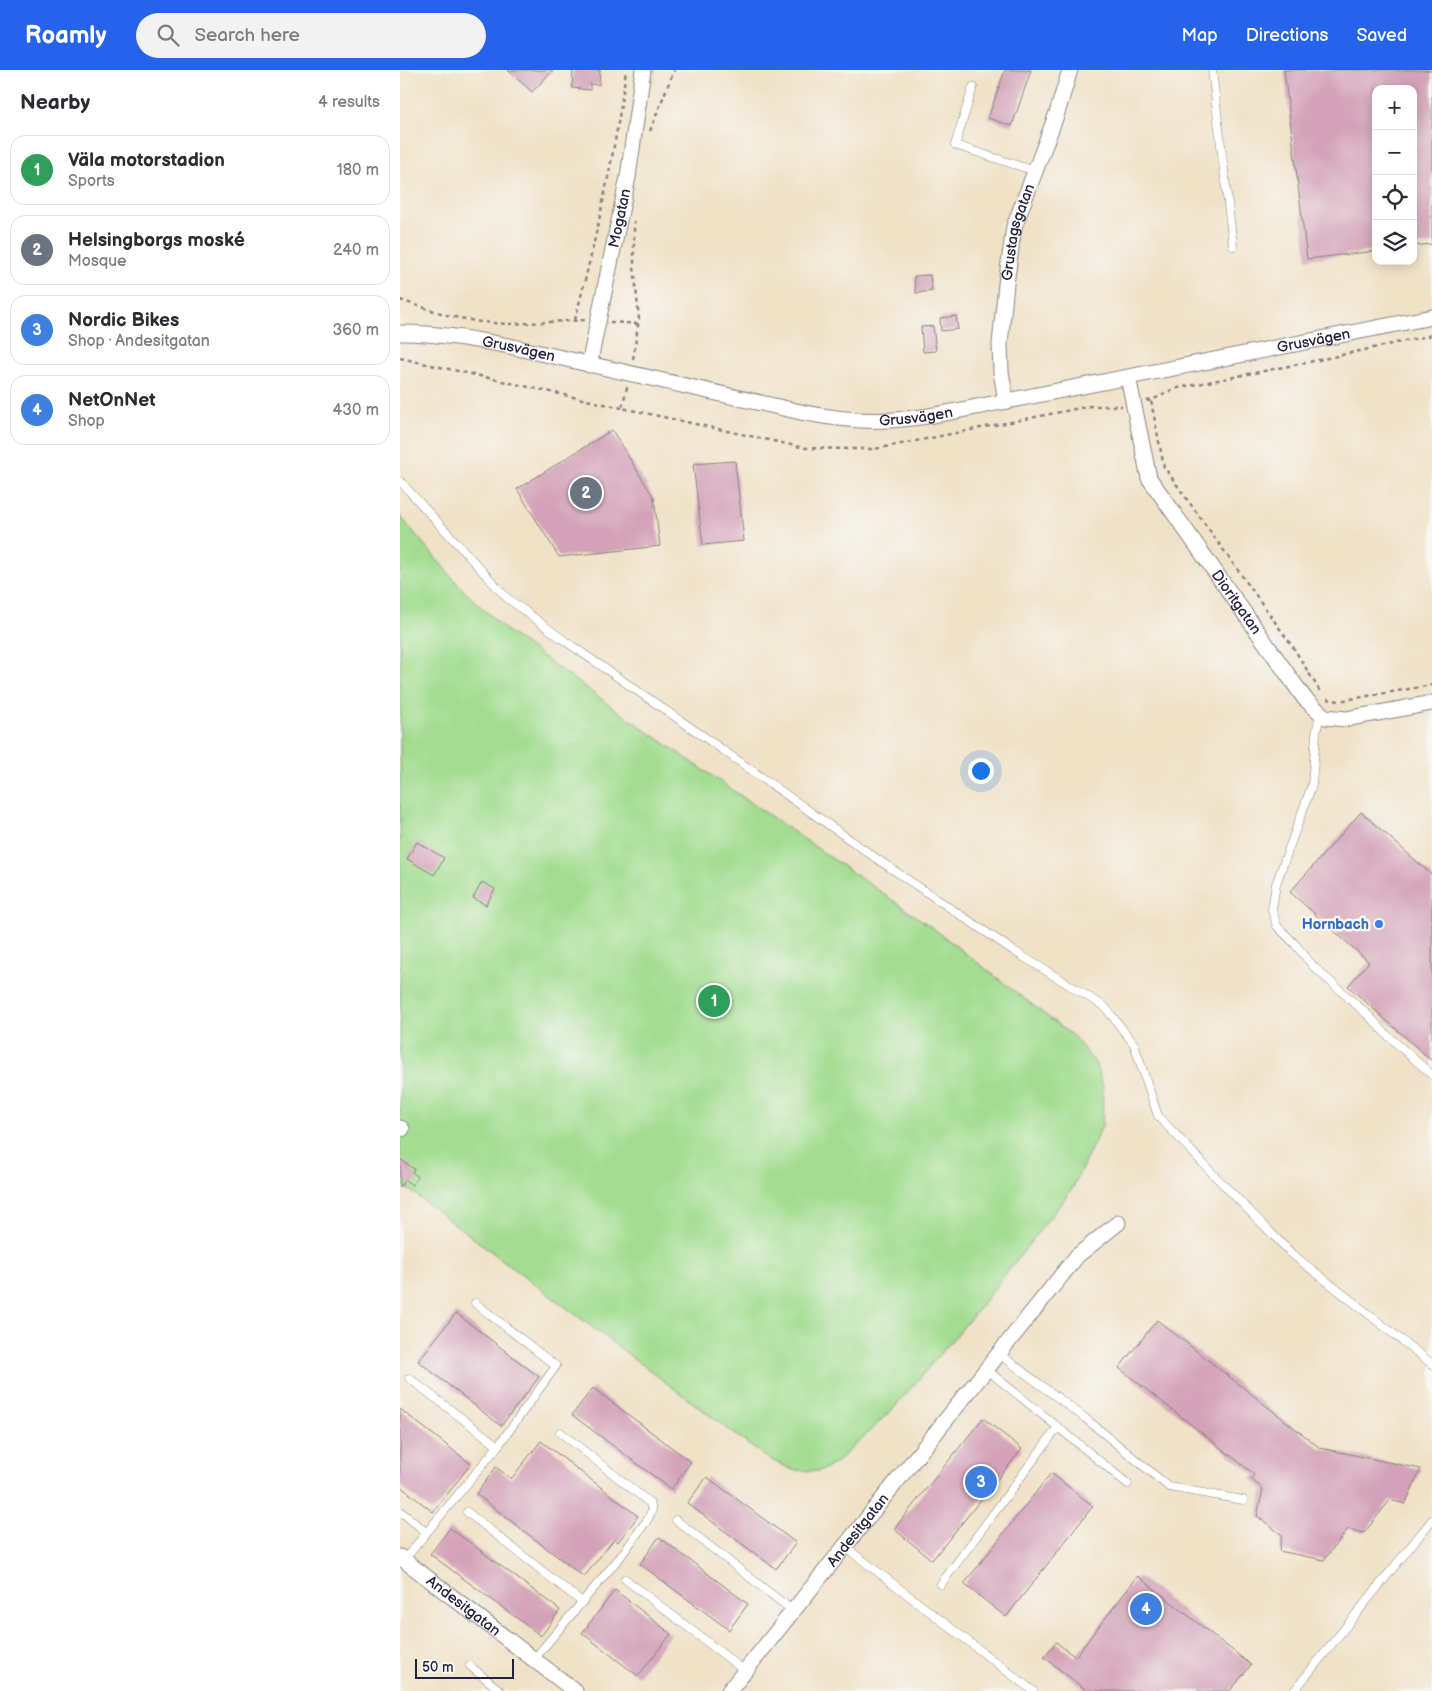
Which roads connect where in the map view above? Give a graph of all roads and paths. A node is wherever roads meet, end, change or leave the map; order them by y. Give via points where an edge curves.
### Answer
1 (626, 70) edge
2 (643, 70) edge
3 (674, 70) edge
4 (1070, 70) edge
5 (1212, 70) edge
6 (973, 87) dead end
7 (649, 134) dead end
8 (1034, 171) junction
9 (634, 220) dead end
10 (1232, 246) dead end
11 (400, 300) edge
12 (1432, 317) edge
13 (575, 320) junction
14 (598, 321) junction
15 (638, 324) junction
16 (400, 333) edge
17 (1432, 335) edge
18 (400, 358) edge
19 (590, 365) junction
20 (630, 374) junction
21 (1128, 377) junction
22 (1151, 400) junction
23 (1006, 401) junction
24 (1134, 404) junction
25 (622, 408) junction
26 (400, 482) edge
27 (1432, 685) edge
28 (1431, 705) edge
29 (1320, 713) junction
30 (1432, 1075) edge
31 (1118, 1223) dead end
32 (475, 1303) dead end
33 (998, 1353) junction
34 (1432, 1364) edge
35 (986, 1369) junction
36 (409, 1378) dead end
37 (1058, 1427) junction
38 (560, 1432) dead end
39 (498, 1446) junction
40 (1128, 1484) dead end
41 (1243, 1500) dead end
42 (400, 1511) edge
43 (467, 1512) dead end
44 (676, 1520) dead end
45 (1432, 1520) edge
46 (426, 1532) junction
47 (844, 1546) junction
48 (402, 1559) edge
49 (625, 1579) dead end
50 (941, 1584) dead end
51 (582, 1602) junction
52 (793, 1612) junction
53 (534, 1660) junction
54 (470, 1666) dead end
55 (746, 1671) junction
56 (501, 1691) edge
57 (575, 1691) edge
58 (729, 1691) edge
59 (1033, 1691) edge
60 (1294, 1691) edge

1 - 13 path via 609,170
2 - 14 street, Mogatan via 628,177
3 - 7 path
4 - 8 street, Grustagsgatan
5 - 10 lane
6 - 8 lane via 955,145
8 - 23 street, Grustagsgatan via 1016,219 1006,284 1000,359
9 - 15 path
11 - 13 path via 480,322 509,324
12 - 21 street, Grusvägen
13 - 14 path
14 - 15 path
14 - 19 street, Mogatan
15 - 20 path
16 - 19 street, Grusvägen via 463,337
17 - 22 path via 1178,388
18 - 25 path
19 - 20 street, Grusvägen
20 - 23 street, Grusvägen via 805,413 859,421 909,420
20 - 25 path
21 - 23 street, Grusvägen
21 - 24 street, Dioritgatan
22 - 24 path
22 - 27 path via 1164,467 1293,647 1323,696 1339,701
24 - 25 path via 1090,406 900,444 854,450 805,448
24 - 29 street, Dioritgatan via 1149,478 1305,699
26 - 34 lane via 506,597 564,641 880,861 1104,1007 1134,1044 1158,1116 1292,1254
28 - 29 street via 1346,719 1325,717
29 - 30 lane via 1312,785 1276,884 1272,910 1277,926 1313,966
31 - 33 street, Andesitgatan via 1077,1256
32 - 39 lane via 556,1366
33 - 35 street, Andesitgatan
33 - 41 lane via 1169,1487
35 - 37 lane
35 - 47 street, Andesitgatan
36 - 39 lane
37 - 40 lane
37 - 50 lane
38 - 51 lane via 650,1503 652,1510 621,1556
39 - 46 lane
42 - 46 lane
43 - 51 lane
44 - 52 lane
45 - 60 lane
46 - 48 lane
47 - 52 street, Andesitgatan
47 - 59 lane
48 - 53 street, Andesitgatan
49 - 55 lane
51 - 53 lane
52 - 55 street, Andesitgatan
53 - 57 street, Andesitgatan
54 - 56 lane
55 - 58 street, Andesitgatan

